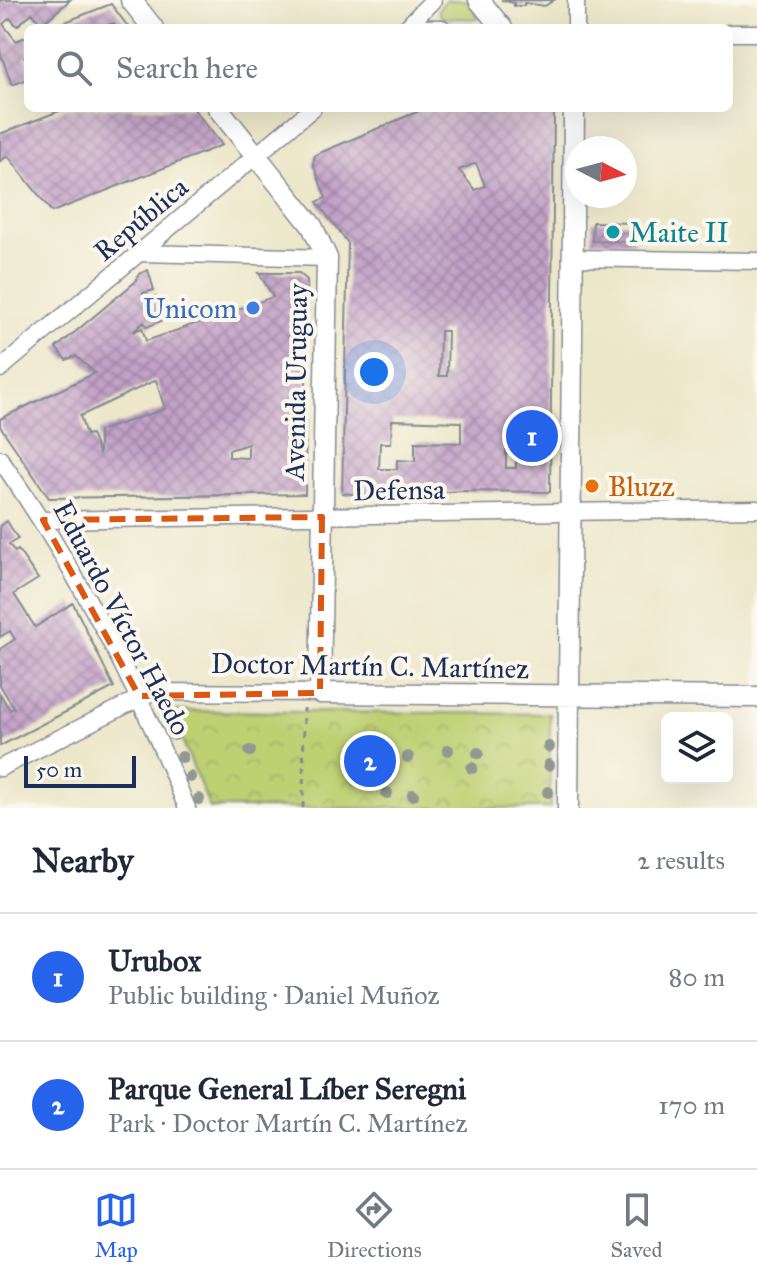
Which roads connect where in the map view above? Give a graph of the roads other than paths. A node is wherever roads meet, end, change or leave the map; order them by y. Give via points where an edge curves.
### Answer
1 (131, 0) edge
2 (433, 0) edge
3 (479, 0) edge
4 (576, 0) edge
5 (150, 24) edge
6 (409, 24) edge
7 (499, 24) edge
8 (576, 24) edge
9 (733, 33) edge
10 (757, 33) edge
11 (221, 112) edge
12 (308, 112) edge
13 (574, 112) edge
14 (257, 156) junction
15 (141, 253) junction
16 (327, 258) junction
17 (571, 258) junction
18 (757, 261) edge
19 (0, 369) edge
20 (0, 459) edge
21 (757, 509) edge
22 (570, 513) junction
23 (322, 517) junction
24 (43, 520) junction
25 (312, 693) junction
26 (139, 696) junction
27 (569, 697) junction
28 (757, 697) edge
29 (0, 768) edge
30 (187, 808) edge
31 (568, 808) edge

1 - 5 street
2 - 6 street
3 - 7 street
4 - 8 street
9 - 10 street
11 - 14 street, Avenida Uruguay
12 - 14 street, República
13 - 17 street
14 - 15 street, República
14 - 16 street, Avenida Uruguay via 312,226
15 - 16 street
15 - 19 street, República
16 - 23 street, Avenida Uruguay
17 - 18 street
17 - 22 street
20 - 24 street, Eduardo Víctor Haedo
21 - 22 street, Defensa
22 - 23 street, Defensa
22 - 27 street
23 - 24 street, Defensa
23 - 25 street, Avenida Uruguay
24 - 26 street, Eduardo Víctor Haedo
25 - 26 street, Doctor Martín C. Martínez
25 - 27 street, Doctor Martín C. Martínez
26 - 29 street, Doctor Martín C. Martínez
26 - 30 street, Eduardo Víctor Haedo
27 - 28 street, Doctor Martín C. Martínez
27 - 31 street

